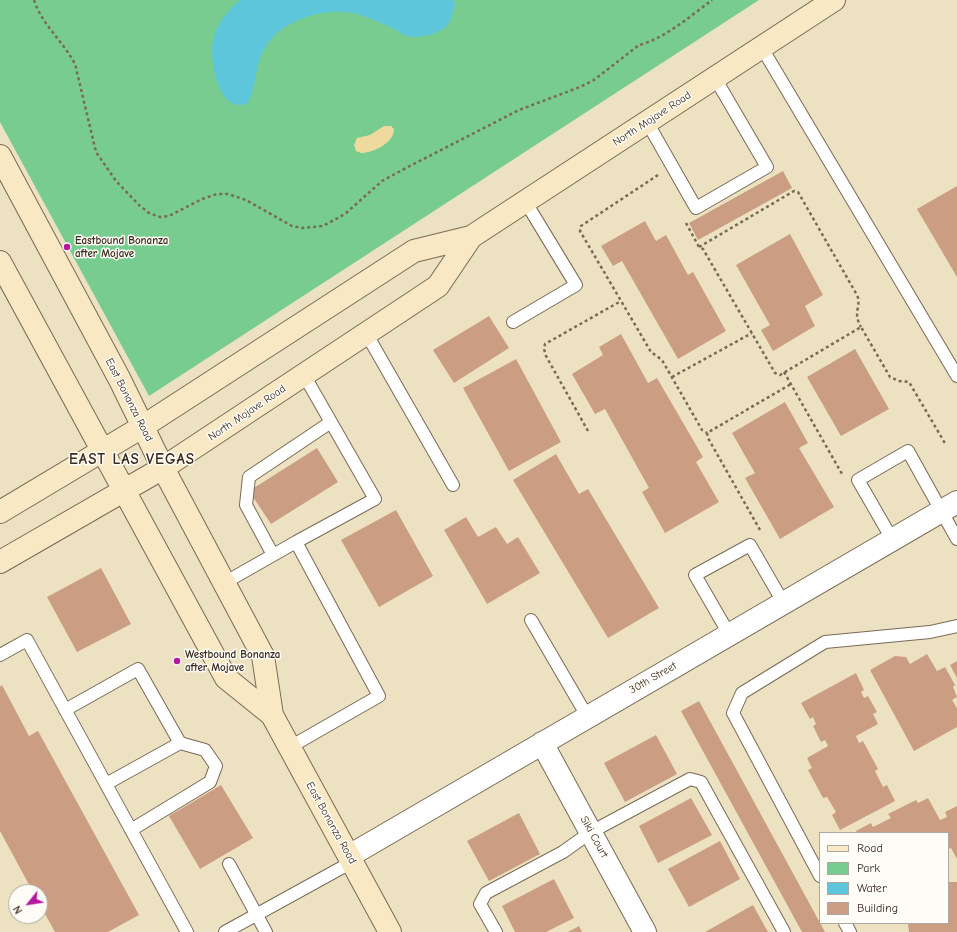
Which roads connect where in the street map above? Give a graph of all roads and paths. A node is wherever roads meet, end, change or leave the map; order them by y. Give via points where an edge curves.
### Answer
1 (34, 0) edge
2 (712, 0) edge
3 (834, 0) edge
4 (762, 48) junction
5 (715, 78) junction
6 (647, 122) junction
7 (0, 156) edge
8 (671, 166) junction
9 (658, 175) junction
10 (662, 181) dead end
11 (525, 201) junction
12 (684, 220) dead end
13 (471, 237) junction
14 (699, 246) junction
15 (0, 262) edge
16 (621, 301) junction
17 (513, 322) dead end
18 (861, 327) junction
19 (752, 333) junction
20 (366, 334) junction
21 (784, 372) junction
22 (304, 375) junction
23 (957, 376) edge
24 (672, 377) junction
25 (791, 384) junction
26 (331, 422) junction
27 (142, 427) junction
28 (588, 431) dead end
29 (707, 433) junction
30 (946, 445) dead end
31 (103, 451) junction
32 (163, 468) junction
33 (844, 477) dead end
34 (453, 485) dead end
35 (124, 490) junction
36 (949, 506) edge
37 (0, 512) edge
38 (764, 537) dead end
39 (892, 539) junction
40 (957, 539) edge
41 (296, 542) junction
42 (273, 555) junction
43 (0, 562) edge
44 (224, 583) junction
45 (783, 602) junction
46 (531, 620) dead end
47 (957, 626) edge
48 (729, 634) junction
49 (0, 655) edge
50 (65, 710) junction
51 (272, 715) junction
52 (588, 716) junction
53 (180, 743) junction
54 (542, 743) junction
55 (290, 747) junction
56 (106, 784) junction
57 (131, 830) junction
58 (591, 832) junction
59 (351, 859) junction
60 (229, 864) dead end
61 (819, 874) edge
62 (257, 914) junction
63 (187, 932) edge
64 (225, 932) edge
65 (266, 932) edge
66 (390, 932) edge
67 (496, 932) edge
68 (645, 932) edge
69 (784, 932) edge

1 - 2 path via 37,11 75,64 96,152 116,181 138,205 160,217 181,211 210,196 228,194 246,200 292,226 302,228 323,226 345,214 378,185 406,168 519,110 594,80 639,45 648,43 683,22
3 - 4 street, North Mojave Road
4 - 5 street, North Mojave Road
4 - 23 lane
5 - 6 street, North Mojave Road
5 - 8 lane via 767,167 696,208
6 - 8 lane
6 - 11 street, North Mojave Road
7 - 27 street, East Bonanza Road via 120,380
8 - 9 path
9 - 10 path
9 - 16 path via 581,226 580,231
11 - 13 street, North Mojave Road
11 - 17 lane via 576,285
12 - 14 path
13 - 20 street, North Mojave Road via 438,286
13 - 27 street, North Mojave Road via 414,251
14 - 18 path via 794,191 798,192 858,299 856,319
14 - 19 path
15 - 31 street, East Bonanza Road
16 - 24 path via 651,352 662,360
16 - 28 path via 545,344 546,356
18 - 21 path
18 - 30 path via 890,377 909,382
19 - 21 path via 775,373
19 - 24 path
20 - 22 street, North Mojave Road
20 - 34 lane
21 - 25 path
22 - 26 lane
22 - 32 street, North Mojave Road
24 - 29 path via 702,430
25 - 29 path
25 - 33 path
26 - 41 lane via 375,499
26 - 42 lane via 249,477 246,505
27 - 31 street, North Mojave Road
27 - 32 street, East Bonanza Road
29 - 38 path
31 - 35 street, East Bonanza Road
31 - 37 street, North Mojave Road
32 - 35 street, North Mojave Road
32 - 44 street, East Bonanza Road
35 - 43 street, North Mojave Road
35 - 51 street, East Bonanza Road via 226,678
36 - 39 street, 30th Street
36 - 39 lane via 908,451 858,480
36 - 40 lane
39 - 45 street, 30th Street
41 - 42 lane
41 - 55 lane via 379,696
42 - 44 lane
44 - 51 street, East Bonanza Road via 262,656
45 - 48 street, 30th Street
45 - 48 lane via 750,545 695,575
46 - 52 lane
47 - 61 lane via 930,632 825,642 742,693 734,713
48 - 52 street, 30th Street
49 - 50 lane via 27,640
50 - 53 lane via 138,669
50 - 56 lane
51 - 55 street, East Bonanza Road
52 - 54 street, 30th Street
53 - 56 lane
53 - 57 lane via 205,750 216,766 210,782
54 - 58 street, Siki Court
54 - 59 street, 30th Street
55 - 59 street, East Bonanza Road
56 - 57 lane
57 - 63 lane
58 - 67 lane via 563,852 486,893 480,904
58 - 68 street, Siki Court
58 - 69 lane via 690,779 701,782
59 - 62 lane
59 - 66 street, East Bonanza Road
60 - 62 lane
62 - 64 lane
62 - 65 lane

